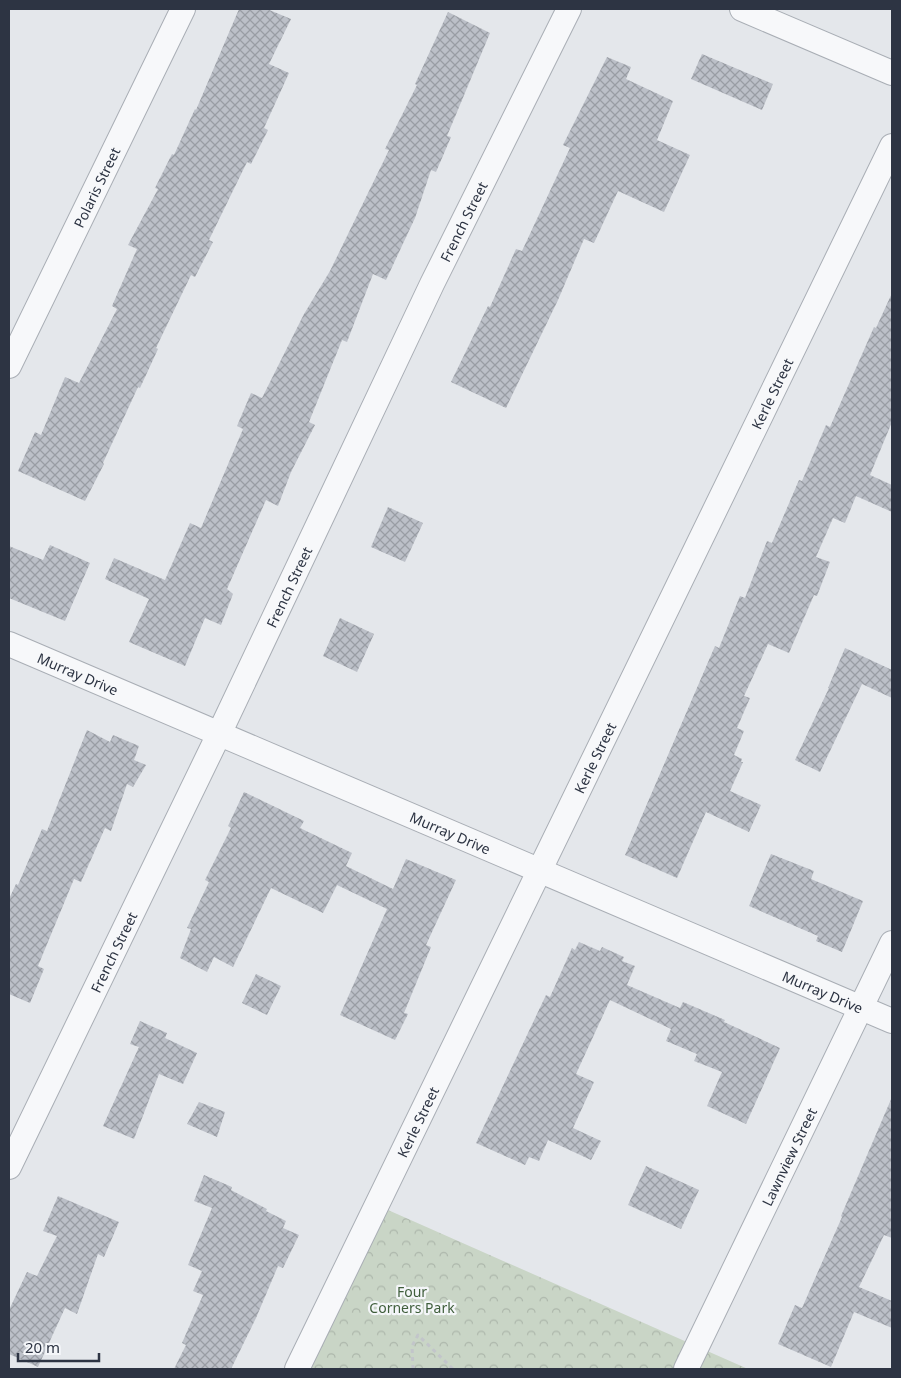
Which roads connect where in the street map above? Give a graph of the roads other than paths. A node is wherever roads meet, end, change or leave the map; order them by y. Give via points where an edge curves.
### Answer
1 (183, 9) edge
2 (569, 9) edge
3 (742, 9) edge
4 (892, 73) edge
5 (892, 146) edge
6 (9, 366) edge
7 (9, 644) edge
8 (219, 734) junction
9 (539, 871) junction
10 (892, 942) edge
11 (861, 1008) junction
12 (892, 1021) edge
13 (9, 1167) edge
14 (297, 1369) edge
15 (686, 1369) edge

1 - 6 street, Polaris Street
2 - 8 street, French Street via 432,284
3 - 4 street
5 - 9 street, Kerle Street
7 - 8 street, Murray Drive
8 - 9 street, Murray Drive
8 - 13 street, French Street
9 - 11 street, Murray Drive
9 - 14 street, Kerle Street
10 - 11 street, Lawnview Street
11 - 12 street, Murray Drive
11 - 15 street, Lawnview Street

